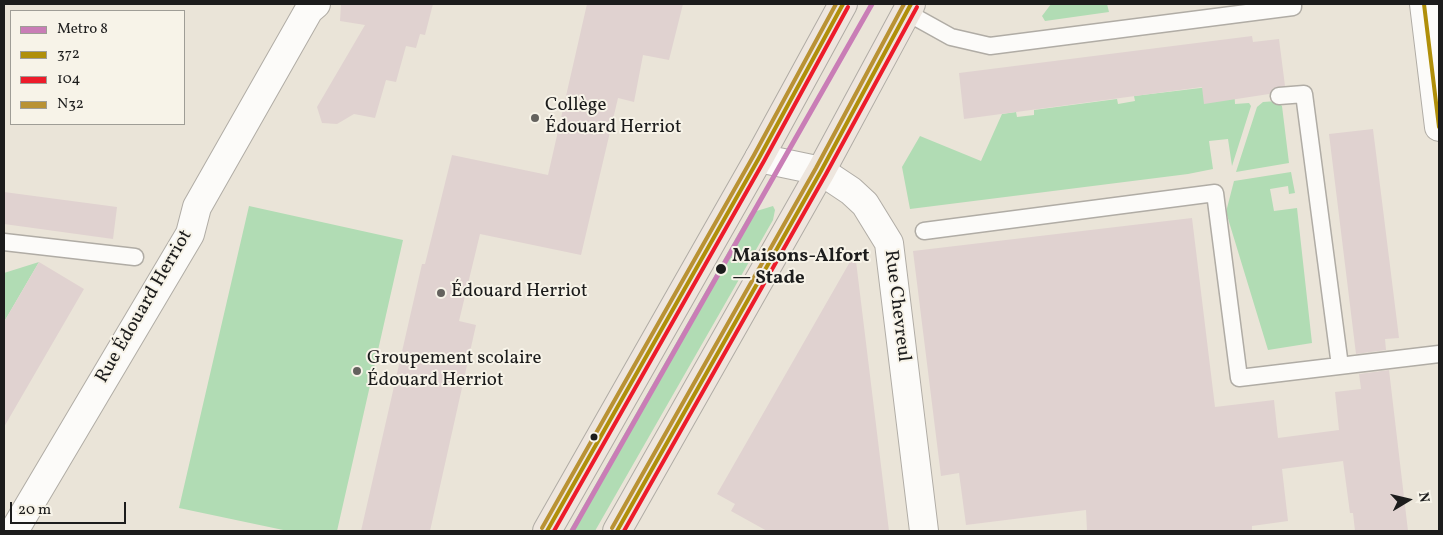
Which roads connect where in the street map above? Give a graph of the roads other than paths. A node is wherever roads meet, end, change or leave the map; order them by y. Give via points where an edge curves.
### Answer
1 (316, 4) edge
2 (843, 4) edge
3 (1293, 4) edge
4 (1424, 4) edge
5 (909, 8) edge
6 (1279, 96) dead end
7 (1439, 127) edge
8 (759, 158) junction
9 (821, 171) junction
10 (924, 230) dead end
11 (4, 242) edge
12 (135, 257) dead end
13 (1439, 354) edge
14 (1340, 366) junction
15 (14, 531) edge
16 (547, 531) edge
17 (617, 531) edge
18 (924, 531) edge

1 - 15 street, Rue Édouard Herriot via 309,10 197,207 190,234
2 - 8 main road
3 - 5 lane via 1293,7 990,46 951,37
4 - 7 street
5 - 9 main road
6 - 14 lane via 1304,94
8 - 9 street, Rue Chevreul
8 - 16 main road
9 - 17 main road
9 - 18 street, Rue Chevreul via 865,204 889,243
10 - 14 lane via 1215,193 1239,378
11 - 12 lane
13 - 14 lane

